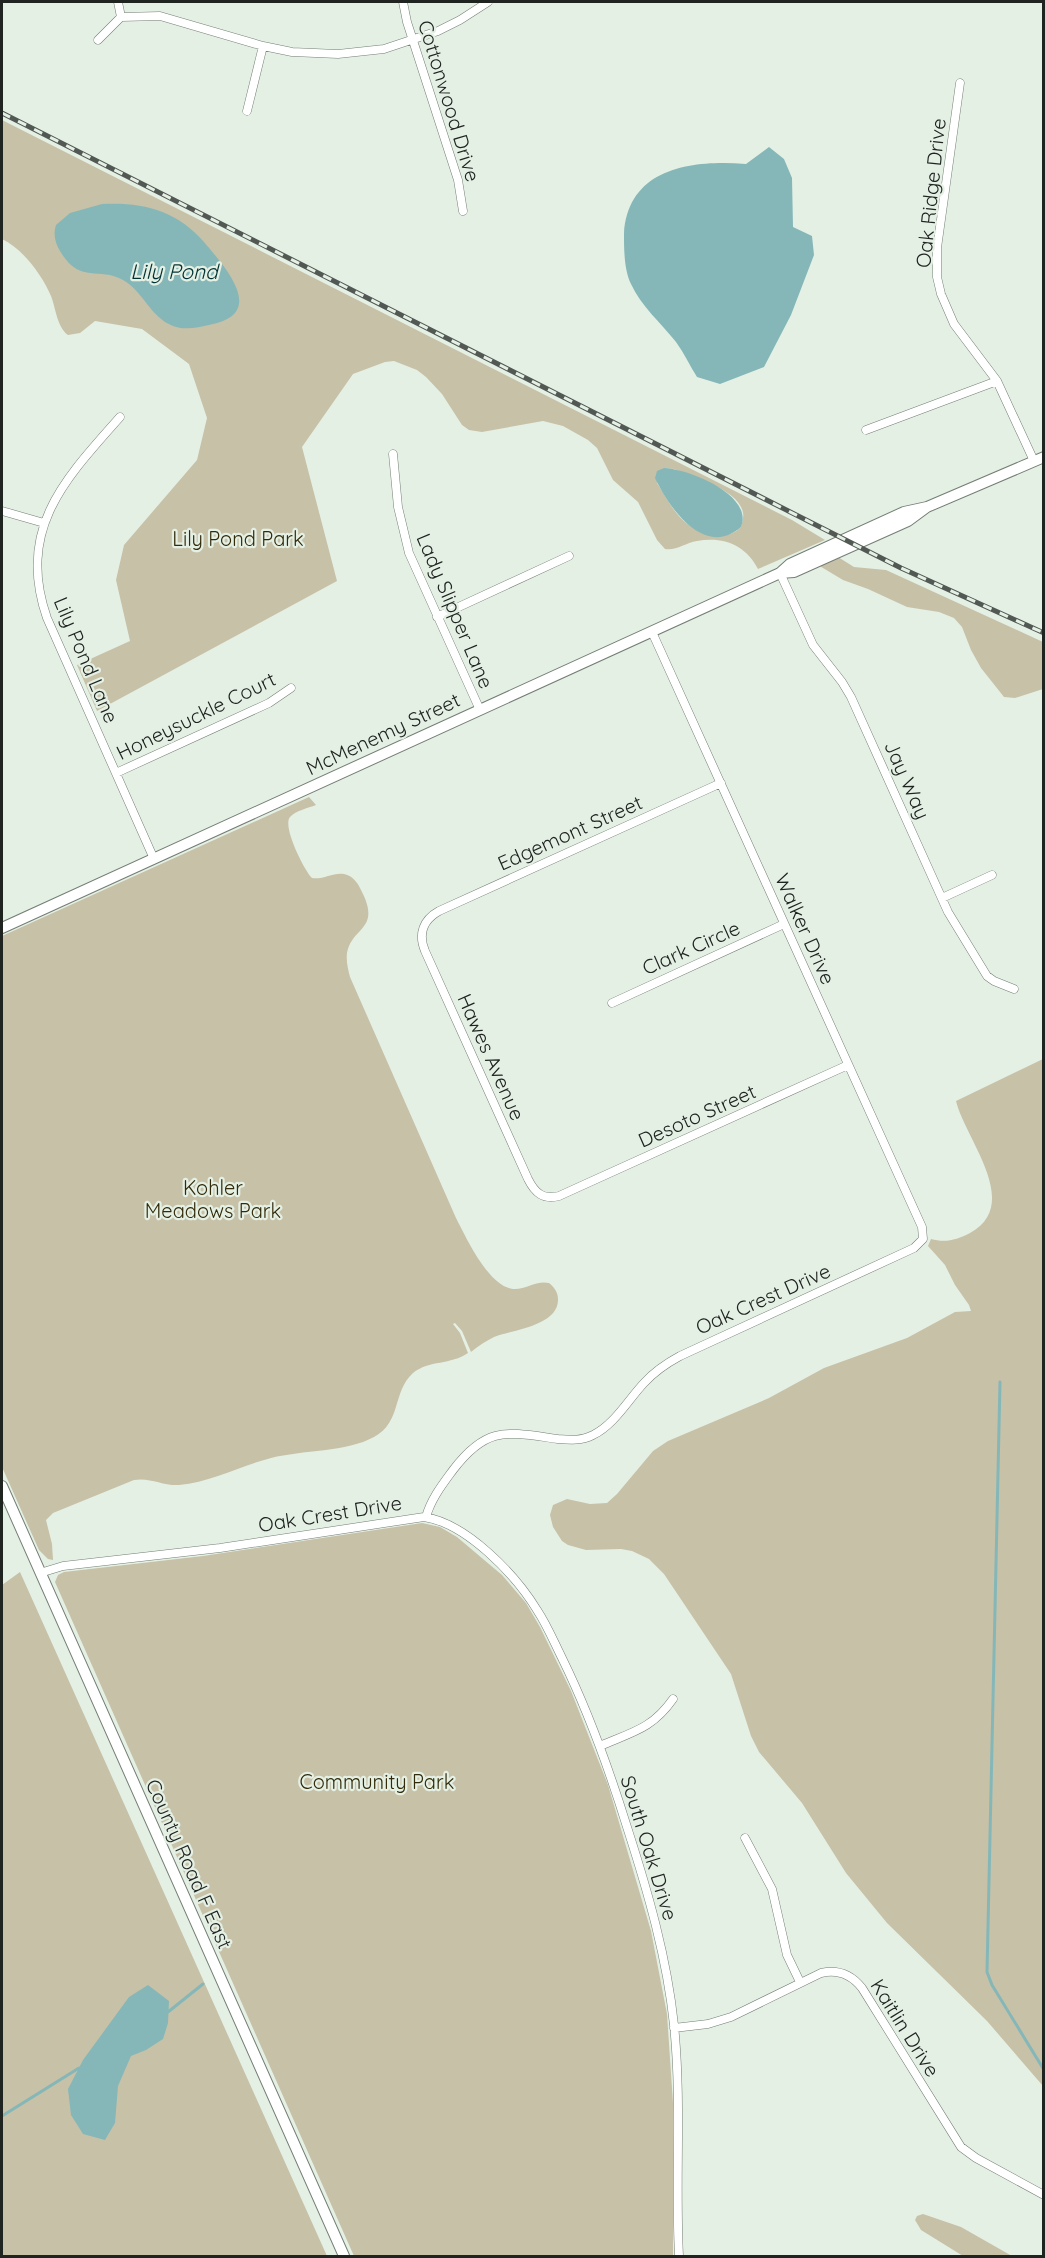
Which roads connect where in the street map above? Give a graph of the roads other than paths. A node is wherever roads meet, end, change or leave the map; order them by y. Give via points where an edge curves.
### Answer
1 (118, 2) edge
2 (403, 2) edge
3 (488, 2) edge
4 (121, 17) junction
5 (98, 39) dead end
6 (412, 39) junction
7 (264, 46) junction
8 (960, 83) dead end
9 (247, 111) dead end
10 (464, 210) dead end
11 (997, 381) junction
12 (120, 417) dead end
13 (866, 430) dead end
14 (393, 454) dead end
15 (1039, 459) edge
16 (2, 511) edge
17 (44, 523) junction
18 (569, 556) dead end
19 (780, 573) junction
20 (437, 617) junction
21 (652, 632) junction
22 (291, 688) dead end
23 (480, 710) junction
24 (116, 773) junction
25 (721, 783) junction
26 (154, 859) junction
27 (992, 875) dead end
28 (942, 898) junction
29 (434, 914) joint
30 (3, 924) edge
31 (784, 924) junction
32 (1014, 989) dead end
33 (612, 1003) dead end
34 (848, 1065) junction
35 (559, 1196) joint
36 (922, 1240) joint
37 (2, 1486) edge
38 (426, 1517) junction
39 (40, 1573) junction
40 (673, 1699) dead end
41 (600, 1746) junction
42 (745, 1838) dead end
43 (800, 1982) junction
44 (674, 2028) junction
45 (1044, 2194) edge
46 (344, 2256) edge
47 (679, 2256) edge

1 - 4 street
2 - 6 street, Cottonwood Drive
3 - 6 street via 438,31
4 - 5 street
4 - 7 street via 160,16
6 - 7 street via 384,49 338,54
6 - 10 street, Cottonwood Drive
7 - 9 street
8 - 11 street, Oak Ridge Drive via 937,277 954,324
11 - 13 street
11 - 15 street, Oak Ridge Drive
12 - 17 street, Lily Pond Lane via 64,483
14 - 20 street, Lady Slipper Lane via 403,534
15 - 19 street, McMenemy Street via 927,507 908,521 794,572
16 - 17 street
17 - 24 street, Lily Pond Lane via 38,569 45,611
18 - 20 street
19 - 21 street, McMenemy Street
19 - 28 street, Jay Way via 811,642 849,693
20 - 23 street, Lady Slipper Lane
21 - 23 street, McMenemy Street
21 - 25 street, Walker Drive
22 - 24 street, Honeysuckle Court via 269,703
23 - 26 street, McMenemy Street
24 - 26 street, Lily Pond Lane
25 - 29 street, Edgemont Street
25 - 31 street, Walker Drive
26 - 30 street, McMenemy Street
27 - 28 street
28 - 32 street, Jay Way via 985,974
29 - 35 street, Hawes Avenue via 422,930 425,951 531,1185 543,1197
31 - 33 street, Clark Circle
31 - 34 street, Walker Drive
34 - 35 street, Desoto Street
34 - 36 street, Walker Drive via 922,1227
36 - 38 street, Oak Crest Drive via 914,1248 676,1358 652,1375 592,1436 567,1440 508,1434 479,1443 438,1490
37 - 39 street, County Road F East
38 - 39 street, Oak Crest Drive via 59,1566
38 - 41 street, South Oak Drive via 461,1533 526,1593 566,1666
39 - 46 street, County Road F East
40 - 41 street via 652,1723
41 - 44 street, South Oak Drive via 657,1930
42 - 43 street via 772,1890 787,1955
43 - 44 street, Kaitlin Drive via 731,2017
43 - 45 street, Kaitlin Drive via 829,1971 841,1972 856,1981 961,2147
44 - 47 street, South Oak Drive via 680,2112

